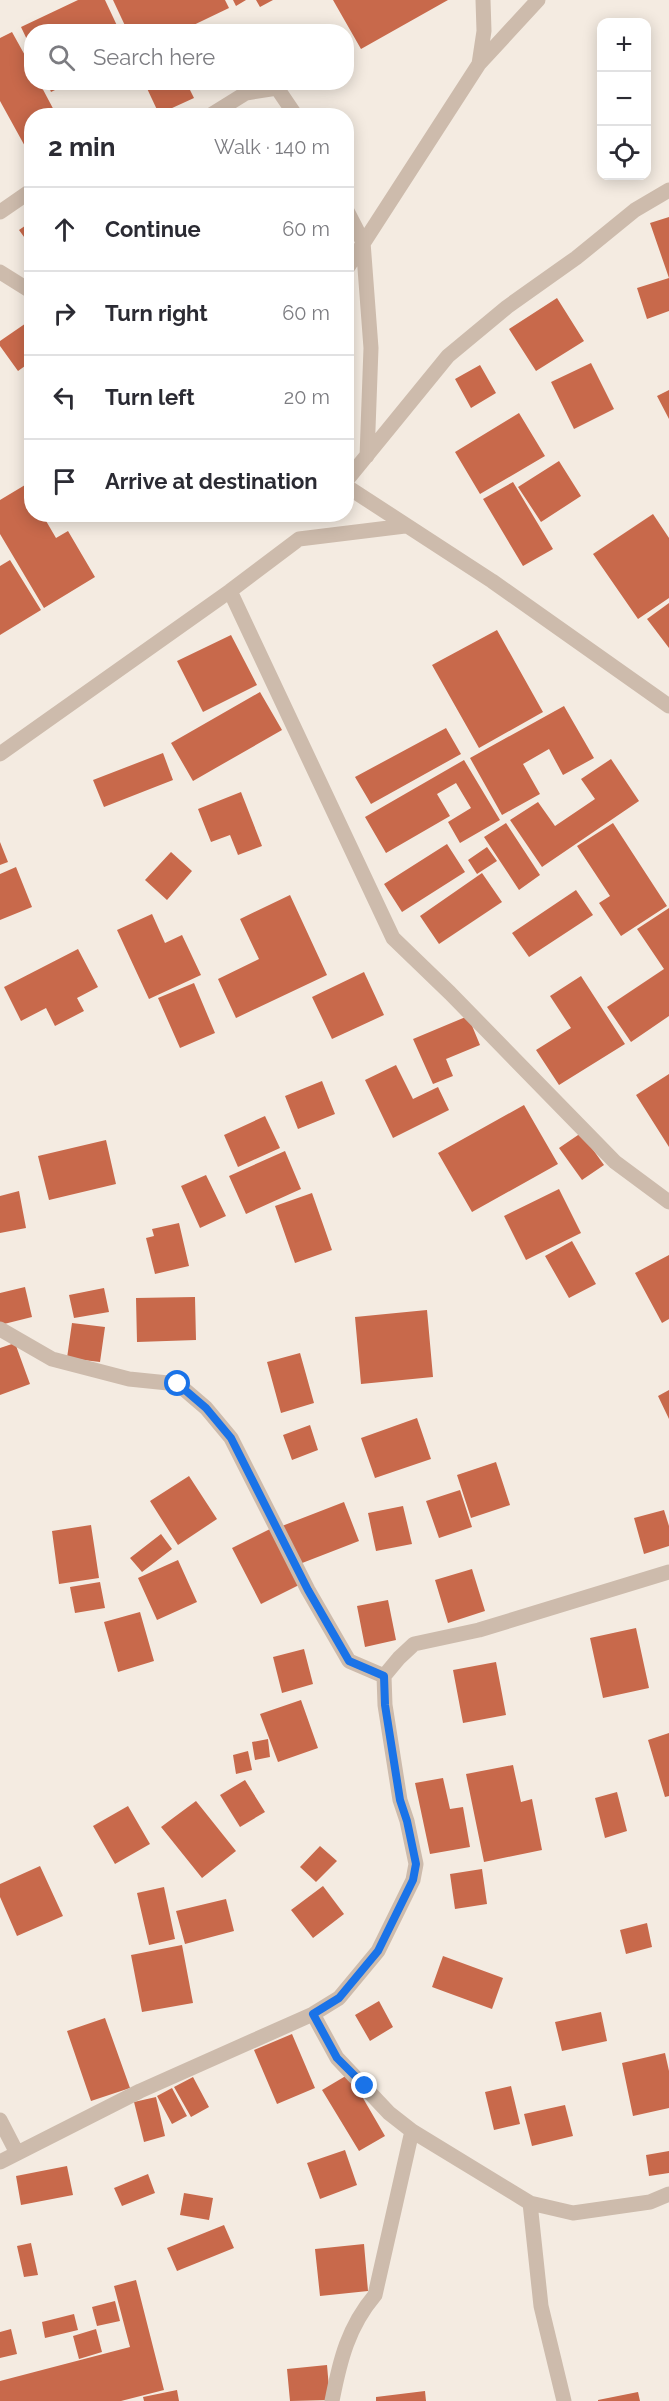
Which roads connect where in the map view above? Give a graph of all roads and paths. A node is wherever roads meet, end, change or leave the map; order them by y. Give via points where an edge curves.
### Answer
1 (483, 0) edge
2 (538, 0) edge
3 (479, 64) junction
4 (265, 90) edge
5 (278, 90) edge
6 (222, 108) edge
7 (291, 108) edge
8 (669, 190) edge
9 (24, 196) edge
10 (0, 212) edge
11 (354, 225) edge
12 (363, 242) junction
13 (354, 257) edge
14 (0, 272) edge
15 (24, 287) edge
16 (367, 456) junction
17 (354, 473) edge
18 (354, 490) edge
19 (405, 526) junction
20 (230, 591) junction
21 (669, 706) edge
22 (0, 754) edge
23 (669, 1202) edge
24 (0, 1329) edge
25 (669, 1572) edge
26 (384, 1676) junction
27 (313, 2014) junction
28 (0, 2120) edge
29 (411, 2131) junction
30 (16, 2153) junction
31 (0, 2162) edge
32 (669, 2194) edge
33 (530, 2203) junction
34 (332, 2401) edge
35 (564, 2401) edge

1 - 3 street
2 - 3 street
3 - 12 street
4 - 6 street via 246,93
5 - 7 street
8 - 16 street via 635,210 507,306 448,356
9 - 10 street
11 - 12 street
12 - 13 street
12 - 16 street via 371,348
14 - 15 street
16 - 17 street
18 - 19 street
19 - 20 street via 299,539
19 - 21 street via 492,581
20 - 22 street
20 - 23 street via 393,938 615,1162
24 - 26 street via 52,1359 129,1379 178,1384 206,1408 231,1438 349,1661
25 - 26 street via 479,1630 414,1644
26 - 27 street via 398,1790 416,1864 413,1880 378,1951 339,1998
27 - 29 street via 337,2058
27 - 30 street via 140,2091
28 - 30 street
29 - 33 street
29 - 34 street via 375,2295 360,2313 344,2349
30 - 31 street
32 - 33 street via 650,2202 573,2213
33 - 35 street via 541,2306

